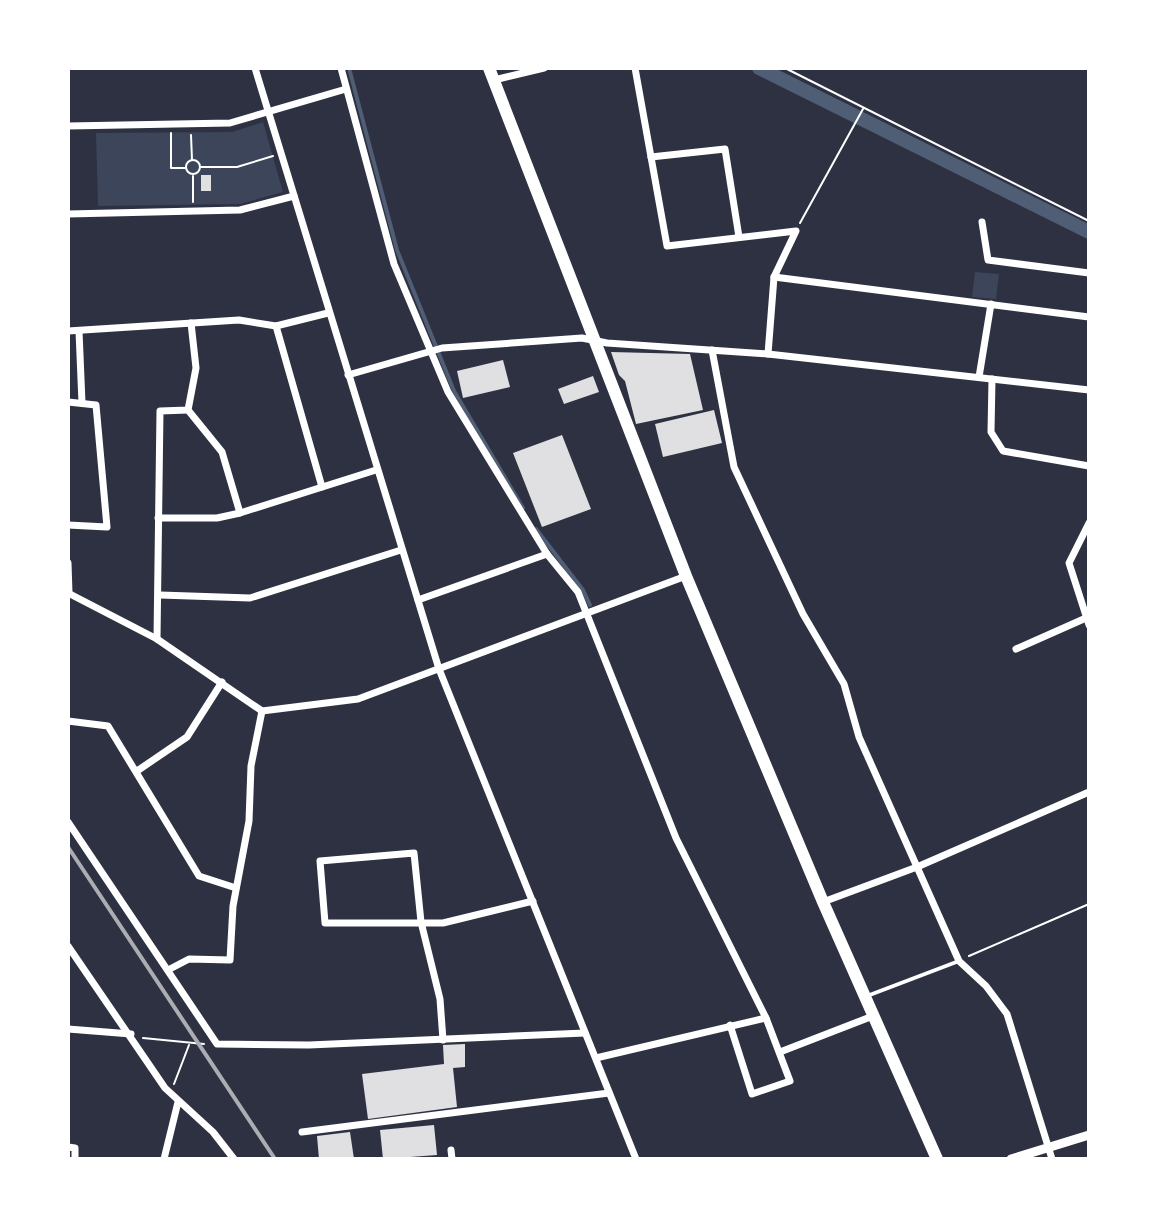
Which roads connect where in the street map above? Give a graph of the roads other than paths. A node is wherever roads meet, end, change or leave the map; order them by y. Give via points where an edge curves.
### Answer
1 (255, 68) edge
2 (341, 68) edge
3 (544, 68) edge
4 (635, 68) edge
5 (491, 74) edge
6 (346, 89) junction
7 (268, 113) junction
8 (68, 126) edge
9 (651, 157) junction
10 (294, 196) junction
11 (68, 214) edge
12 (982, 222) dead end
13 (739, 237) junction
14 (1089, 273) edge
15 (774, 277) junction
16 (991, 304) junction
17 (328, 313) junction
18 (1089, 317) edge
19 (191, 323) junction
20 (276, 326) junction
21 (68, 331) edge
22 (79, 331) junction
23 (594, 341) junction
24 (432, 350) junction
25 (712, 350) junction
26 (768, 354) junction
27 (348, 375) junction
28 (979, 377) junction
29 (992, 379) junction
30 (1089, 390) edge
31 (68, 402) edge
32 (82, 403) junction
33 (188, 410) junction
34 (1089, 466) edge
35 (376, 470) junction
36 (322, 487) junction
37 (240, 513) junction
38 (158, 518) junction
39 (1089, 523) edge
40 (68, 525) edge
41 (401, 550) junction
42 (547, 554) junction
43 (68, 563) edge
44 (686, 576) junction
45 (69, 593) edge
46 (160, 595) junction
47 (418, 600) junction
48 (588, 616) junction
49 (1088, 621) edge
50 (157, 639) junction
51 (1016, 649) dead end
52 (439, 669) junction
53 (222, 682) junction
54 (262, 711) junction
55 (68, 721) edge
56 (137, 771) junction
57 (1089, 792) edge
58 (68, 822) edge
59 (917, 867) junction
60 (236, 888) junction
61 (533, 901) junction
62 (823, 902) junction
63 (421, 922) junction
64 (68, 946) edge
65 (959, 961) junction
66 (168, 970) junction
67 (865, 997) junction
68 (873, 1016) junction
69 (766, 1018) junction
70 (730, 1025) junction
71 (68, 1029) edge
72 (585, 1033) junction
73 (132, 1036) junction
74 (443, 1040) junction
75 (780, 1052) junction
76 (596, 1058) junction
77 (609, 1093) junction
78 (178, 1102) junction
79 (302, 1132) dead end
80 (1089, 1135) edge
81 (68, 1147) edge
82 (1048, 1147) junction
83 (451, 1150) dead end
84 (75, 1159) edge
85 (164, 1159) edge
86 (234, 1159) edge
87 (452, 1159) edge
88 (636, 1159) edge
89 (937, 1159) edge
90 (1011, 1159) edge
91 (1052, 1159) edge

1 - 7 street
2 - 6 street
3 - 5 street
4 - 9 street
5 - 23 highway
6 - 7 street
6 - 24 street via 394,264
7 - 8 street via 230,123
7 - 10 street
9 - 13 street via 667,246
9 - 13 street via 725,149
10 - 11 street via 240,210
10 - 17 street
12 - 14 street via 988,260
13 - 15 street via 796,231
15 - 16 street
15 - 26 street
16 - 18 street
16 - 28 street
17 - 20 street
17 - 27 street
19 - 20 street via 239,320
19 - 22 street
19 - 33 street via 196,368
20 - 36 street
21 - 22 street
22 - 32 street
23 - 24 street
23 - 25 street
23 - 44 highway
24 - 27 street
24 - 42 street via 448,392
25 - 26 street
25 - 59 street via 734,467 803,614 844,684 859,737
26 - 28 street
27 - 35 street
28 - 29 street
29 - 30 street
29 - 34 street via 991,432 1003,451
31 - 32 street
32 - 40 street via 96,405 107,527
33 - 37 street via 222,452
33 - 38 street via 160,411
35 - 36 street
35 - 41 street
36 - 37 street
37 - 38 street
38 - 46 street
39 - 49 street via 1069,563
41 - 46 street via 250,598
41 - 47 street
42 - 47 street
42 - 48 street via 578,592
43 - 45 street
44 - 48 street
44 - 62 highway
45 - 50 street
46 - 50 street
47 - 52 street
48 - 52 street
48 - 69 street via 676,838
49 - 51 street
50 - 53 street
52 - 54 street via 358,699
52 - 61 street
53 - 54 street
53 - 56 street via 187,737
54 - 60 street
55 - 56 street via 108,726
56 - 60 street via 199,876
57 - 59 street
58 - 66 street
59 - 62 street
59 - 65 street
60 - 66 street via 230,960 189,959
61 - 63 street via 443,923
61 - 72 street
62 - 67 highway
63 - 63 street via 325,923 320,861 414,853
63 - 74 street via 440,999
64 - 73 street
65 - 67 lane
65 - 82 street via 1007,1014
66 - 74 street via 217,1044
67 - 68 highway
68 - 75 street
68 - 89 highway
69 - 70 street
69 - 75 street
70 - 75 street via 752,1094 790,1081
70 - 76 street
71 - 73 street
72 - 74 street
72 - 76 street
73 - 78 street
76 - 77 street
77 - 79 street
77 - 88 street
78 - 85 street
78 - 86 street
80 - 82 street
81 - 84 street via 75,1148
82 - 90 street
82 - 91 street
83 - 87 street

